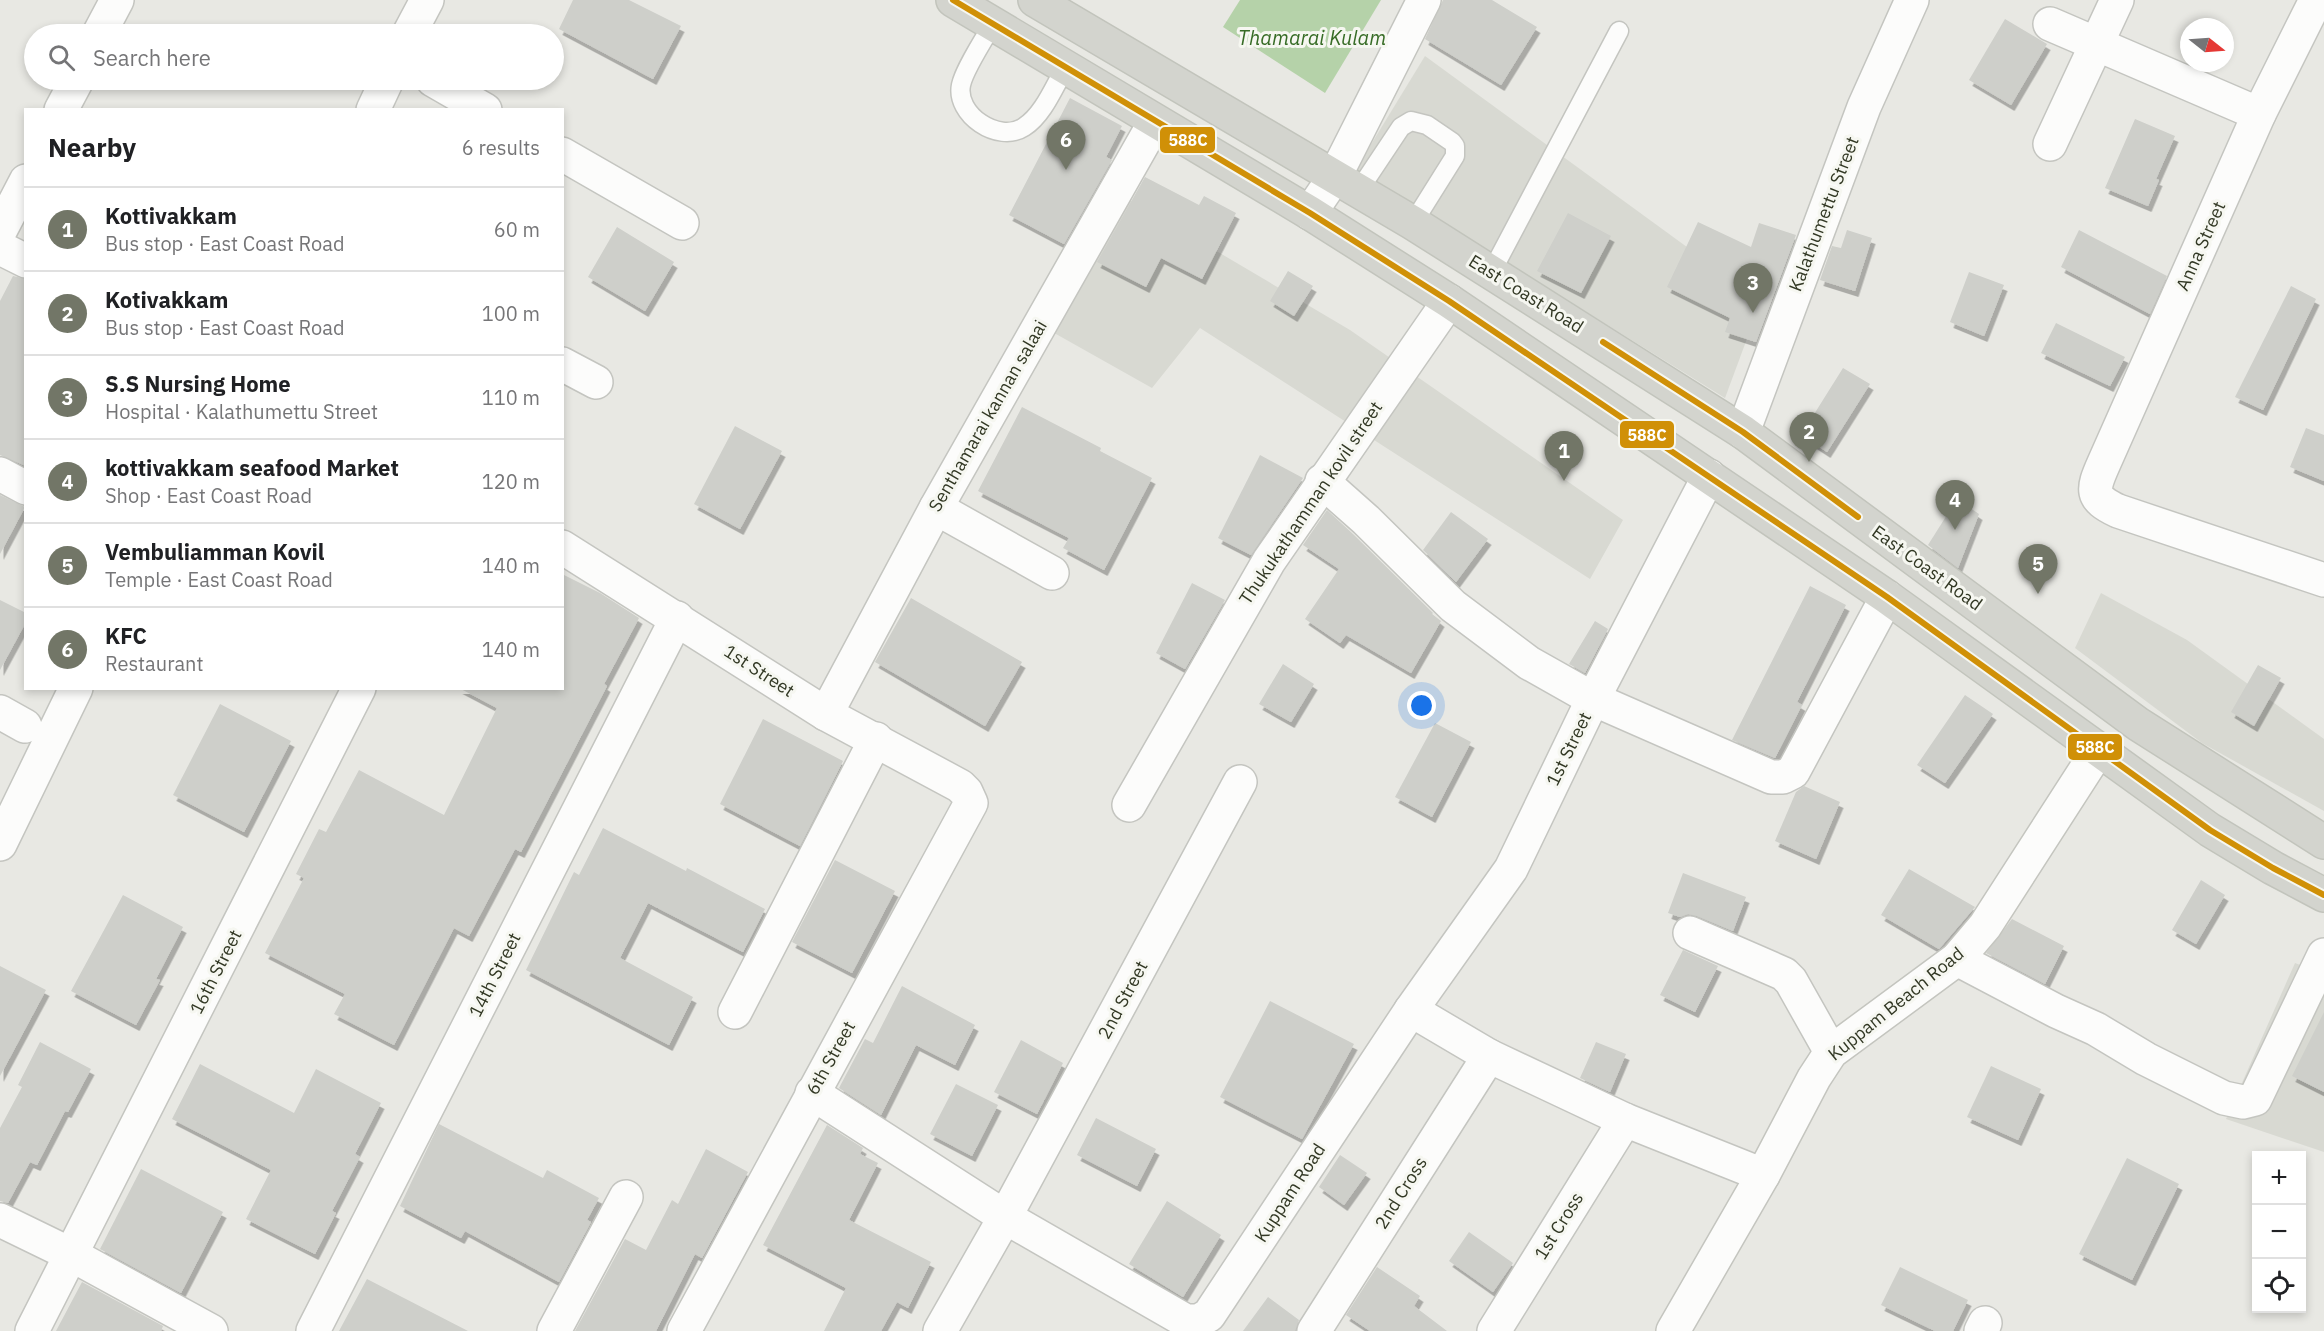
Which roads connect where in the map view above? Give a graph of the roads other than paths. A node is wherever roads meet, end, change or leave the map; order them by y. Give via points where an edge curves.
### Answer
1 (117, 0) edge
2 (427, 0) edge
3 (953, 0) edge
4 (1035, 0) edge
5 (1424, 0) edge
6 (1912, 0) edge
7 (2117, 0) edge
8 (2316, 0) edge
9 (104, 24) edge
10 (415, 24) edge
11 (993, 24) junction
12 (2050, 24) dead end
13 (1619, 31) dead end
14 (2097, 44) junction
15 (1065, 68) junction
16 (72, 90) edge
17 (382, 90) edge
18 (450, 90) edge
19 (63, 108) edge
20 (374, 108) edge
21 (482, 108) edge
22 (2259, 114) junction
23 (1155, 122) junction
24 (2050, 144) dead end
25 (564, 155) edge
26 (1347, 183) junction
27 (24, 185) edge
28 (1310, 213) junction
29 (682, 223) dead end
30 (1413, 223) junction
31 (0, 231) edge
32 (0, 248) edge
33 (24, 260) edge
34 (1492, 271) junction
35 (1449, 301) junction
36 (564, 365) edge
37 (596, 382) dead end
38 (1743, 432) junction
39 (0, 474) edge
40 (1709, 476) junction
41 (1322, 481) junction
42 (24, 487) edge
43 (936, 508) junction
44 (564, 548) edge
45 (1052, 573) dead end
46 (2322, 574) edge
47 (1887, 597) junction
48 (677, 618) junction
49 (73, 690) edge
50 (358, 690) edge
51 (1593, 699) junction
52 (826, 714) junction
53 (25, 725) edge
54 (876, 739) junction
55 (2099, 749) junction
56 (1240, 782) dead end
57 (960, 786) joint
58 (1129, 805) dead end
59 (2324, 842) edge
60 (0, 844) edge
61 (2324, 895) edge
62 (1690, 933) dead end
63 (2324, 955) edge
64 (1957, 959) junction
65 (1411, 1010) junction
66 (735, 1012) dead end
67 (1832, 1052) junction
68 (1489, 1056) junction
69 (812, 1093) junction
70 (1624, 1120) junction
71 (1763, 1175) junction
72 (626, 1197) dead end
73 (1005, 1217) junction
74 (0, 1220) edge
75 (72, 1255) junction
76 (1155, 1320) edge
77 (33, 1331) edge
78 (211, 1331) edge
79 (313, 1331) edge
80 (554, 1331) edge
81 (684, 1331) edge
82 (940, 1331) edge
83 (1314, 1331) edge
84 (1494, 1331) edge
85 (1673, 1331) edge

1 - 9 street
2 - 10 street
3 - 11 main road
4 - 26 main road, East Coast Road
5 - 26 street
6 - 38 street, Kalathumettu Street via 1864,107
7 - 14 street
8 - 22 street, Anna Street
11 - 15 main road
11 - 15 lane via 961,82 960,96 973,118 989,128 1006,132 1021,129 1034,119
12 - 14 street
13 - 34 lane
14 - 22 street
14 - 24 street
15 - 23 main road
16 - 19 street
17 - 20 street
18 - 21 street
22 - 46 street, Anna Street via 2096,481 2095,495 2101,504 2118,511
23 - 28 main road
23 - 43 street, Senthamarai kannan salaai
25 - 29 street
26 - 28 street
26 - 30 main road, East Coast Road
26 - 30 lane via 1401,127 1411,121 1427,125 1452,142 1455,156
27 - 31 street
28 - 35 main road
30 - 34 main road, East Coast Road
32 - 33 street
34 - 38 main road, East Coast Road
35 - 40 main road
35 - 41 street, Thukukathamman kovil street
36 - 37 street
38 - 59 main road, East Coast Road via 2138,724
39 - 42 street
40 - 47 main road
40 - 51 street, 1st Street
41 - 51 street via 1454,606 1529,663
41 - 58 street, Thukukathamman kovil street via 1269,561
43 - 45 street
43 - 52 street, Senthamarai kannan salaai
44 - 48 street, 1st Street
47 - 51 street via 1793,772 1783,777 1771,777
47 - 55 main road
48 - 52 street, 1st Street
48 - 79 street, 14th Street
49 - 53 street
50 - 75 street, 16th Street
51 - 65 street, 1st Street via 1511,869
52 - 54 street, 1st Street
53 - 60 street
54 - 57 street, 1st Street
54 - 66 street
55 - 61 main road via 2210,830
55 - 64 street, Kuppam Beach Road via 1985,926
56 - 73 street, 2nd Street
57 - 69 street, 6th Street via 971,804
62 - 67 street via 1784,974
63 - 64 street via 2255,1099 2243,1102 2224,1098 2146,1059 2096,1029
64 - 67 street, Kuppam Beach Road
65 - 68 street
65 - 76 street, Kuppam Road via 1209,1315 1199,1321
67 - 71 street, Kuppam Beach Road
68 - 70 street
68 - 83 street, 2nd Cross
69 - 73 street, Kuppam Road
69 - 81 street, 6th Street
70 - 71 street
70 - 84 street, 1st Cross
71 - 85 street, Kuppam Beach Road
72 - 80 street
73 - 76 street, Kuppam Road
73 - 82 street, 2nd Street
74 - 75 street
75 - 77 street, 16th Street
75 - 78 street

